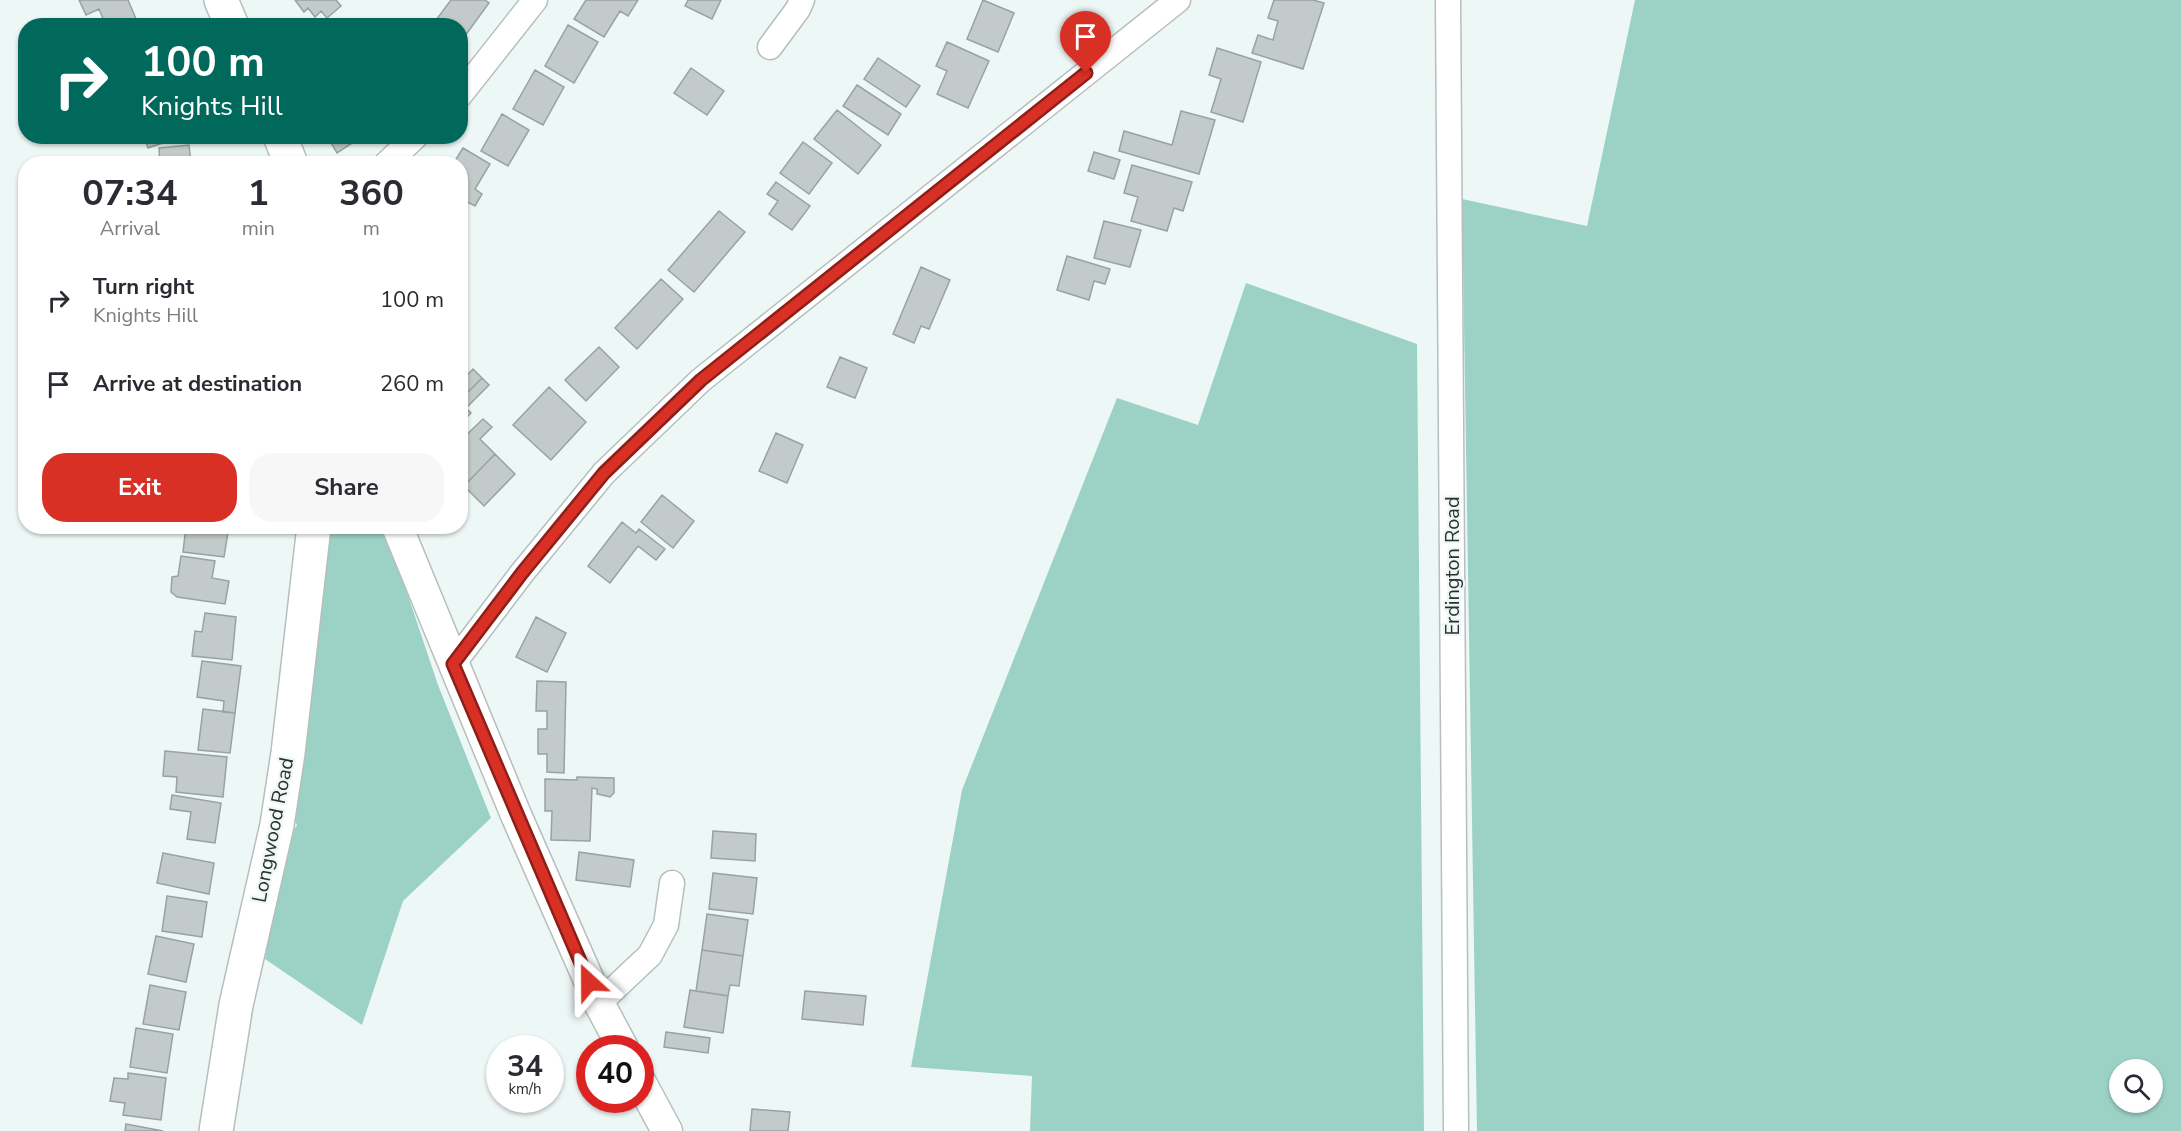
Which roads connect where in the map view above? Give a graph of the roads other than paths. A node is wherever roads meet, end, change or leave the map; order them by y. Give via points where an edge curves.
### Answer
1 (220, 0) edge
2 (535, 0) edge
3 (1178, 0) edge
4 (1448, 0) edge
5 (794, 3) edge
6 (228, 18) edge
7 (770, 47) dead end
8 (468, 85) edge
9 (407, 144) edge
10 (395, 156) edge
11 (313, 534) edge
12 (400, 534) edge
13 (453, 664) junction
14 (672, 883) dead end
15 (598, 1004) junction
16 (616, 1035) edge
17 (654, 1107) edge
18 (216, 1131) edge
19 (667, 1131) edge
20 (1456, 1131) edge

1 - 6 main road
2 - 8 street
3 - 13 street via 701,380 604,473
4 - 20 street, Erdington Road
5 - 7 street
9 - 10 street
11 - 18 main road, Longwood Road via 277,825 237,1005
12 - 13 street
13 - 15 street
14 - 15 street via 666,925 650,956
15 - 16 street
17 - 19 street

